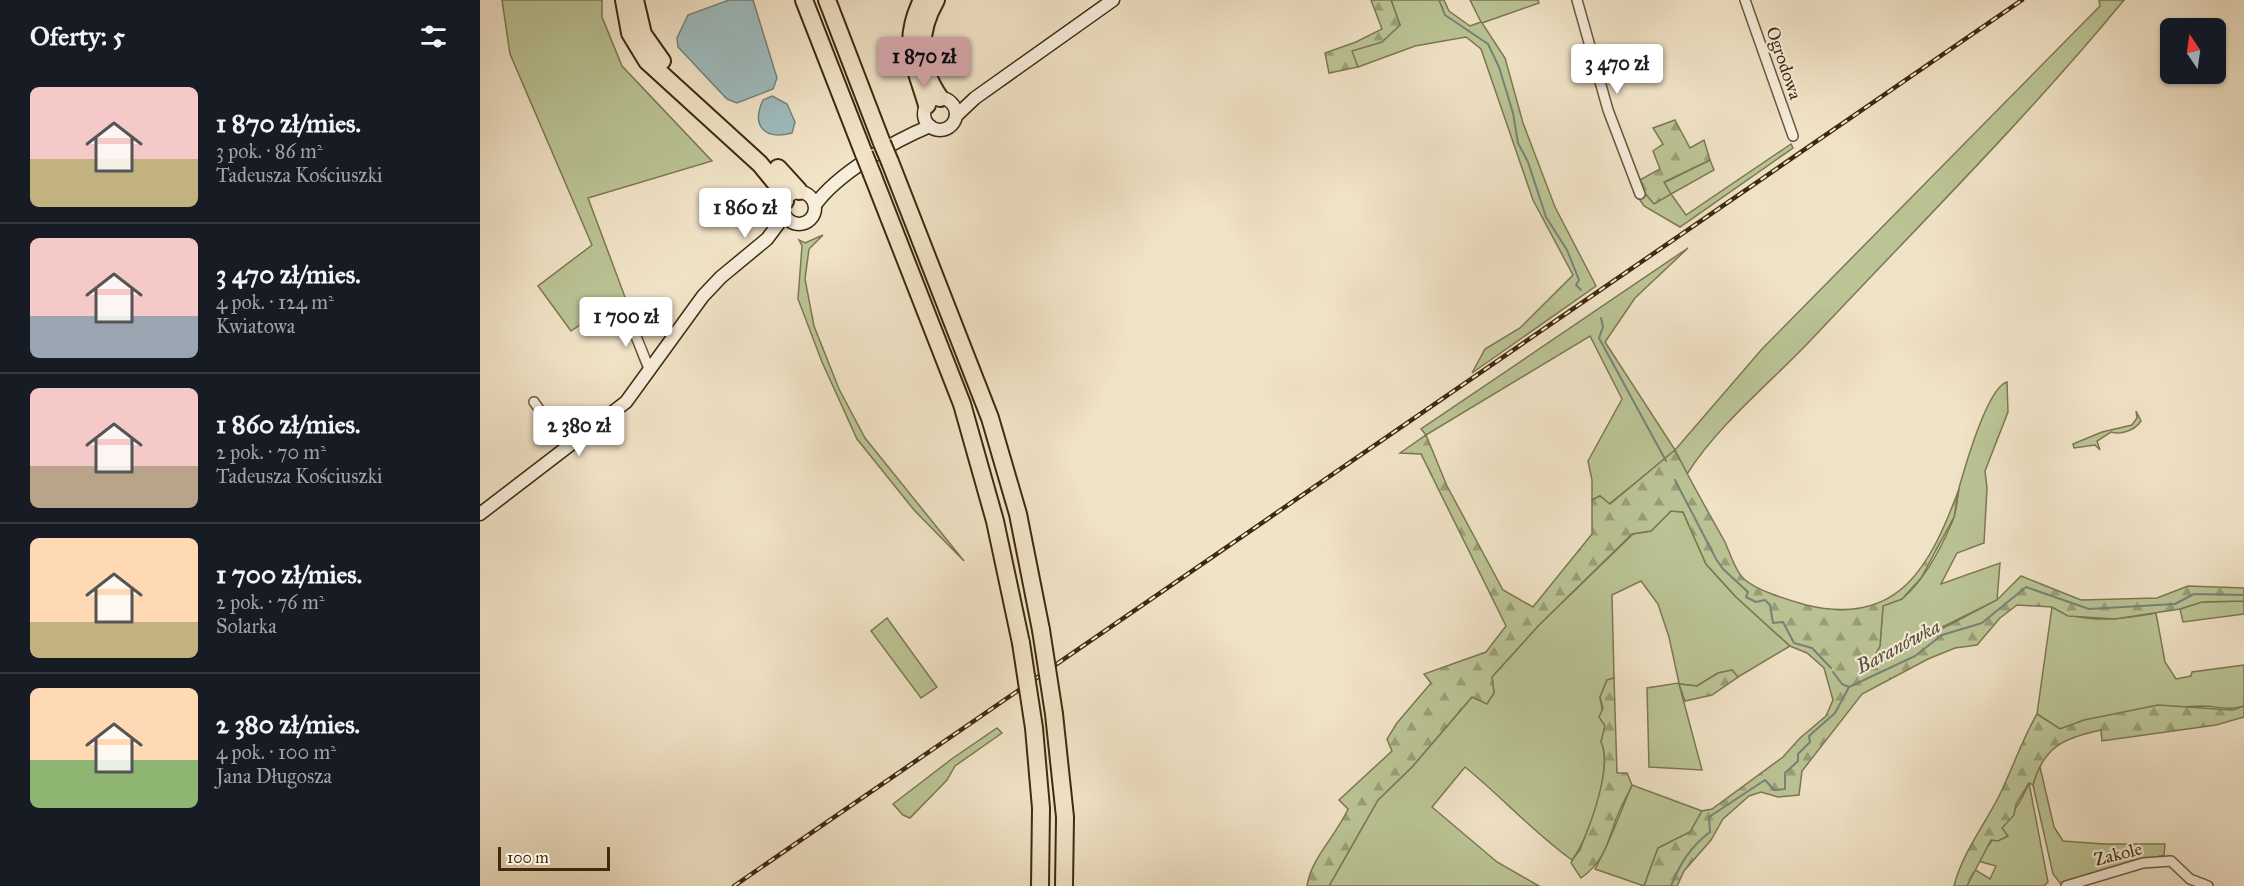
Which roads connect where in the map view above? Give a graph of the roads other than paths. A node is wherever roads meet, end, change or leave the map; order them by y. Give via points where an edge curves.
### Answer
1 (624, 0) edge
2 (635, 0) edge
3 (804, 0) edge
4 (827, 0) edge
5 (922, 0) edge
6 (936, 0) edge
7 (1113, 0) edge
8 (1577, 0) edge
9 (1745, 0) edge
10 (975, 98) junction
11 (935, 110) junction
12 (957, 116) junction
13 (1793, 136) dead end
14 (1640, 194) dead end
15 (808, 197) junction
16 (785, 208) junction
17 (796, 224) junction
18 (767, 239) junction
19 (627, 314) dead end
20 (650, 371) junction
21 (534, 402) dead end
22 (567, 448) junction
23 (480, 514) edge
24 (1040, 886) edge
25 (1064, 886) edge
26 (2066, 886) edge
27 (2208, 886) edge

1 - 16 highway via 630,33 643,56 760,164 778,186
2 - 15 highway via 640,27 655,54
3 - 24 highway, bridge via 965,415 996,521 1034,728 1041,807
4 - 25 highway, bridge via 990,418 1018,514 1054,714 1065,816
5 - 11 highway via 913,23 910,47 915,72
6 - 11 highway via 923,30 922,50
7 - 10 street
8 - 14 street via 1608,110
9 - 13 street, Ogrodowa
10 - 11 street
10 - 12 street
11 - 12 street
11 - 12 street via 938,130 946,129
11 - 15 street via 909,135 830,188
15 - 16 street via 789,195
15 - 17 street via 815,214 809,221
16 - 17 street
16 - 18 street
17 - 18 street
18 - 20 street via 704,296
19 - 20 street
20 - 22 street via 626,402
21 - 22 street
22 - 23 street
26 - 27 street, Zakole via 2143,863 2170,861 2190,879

